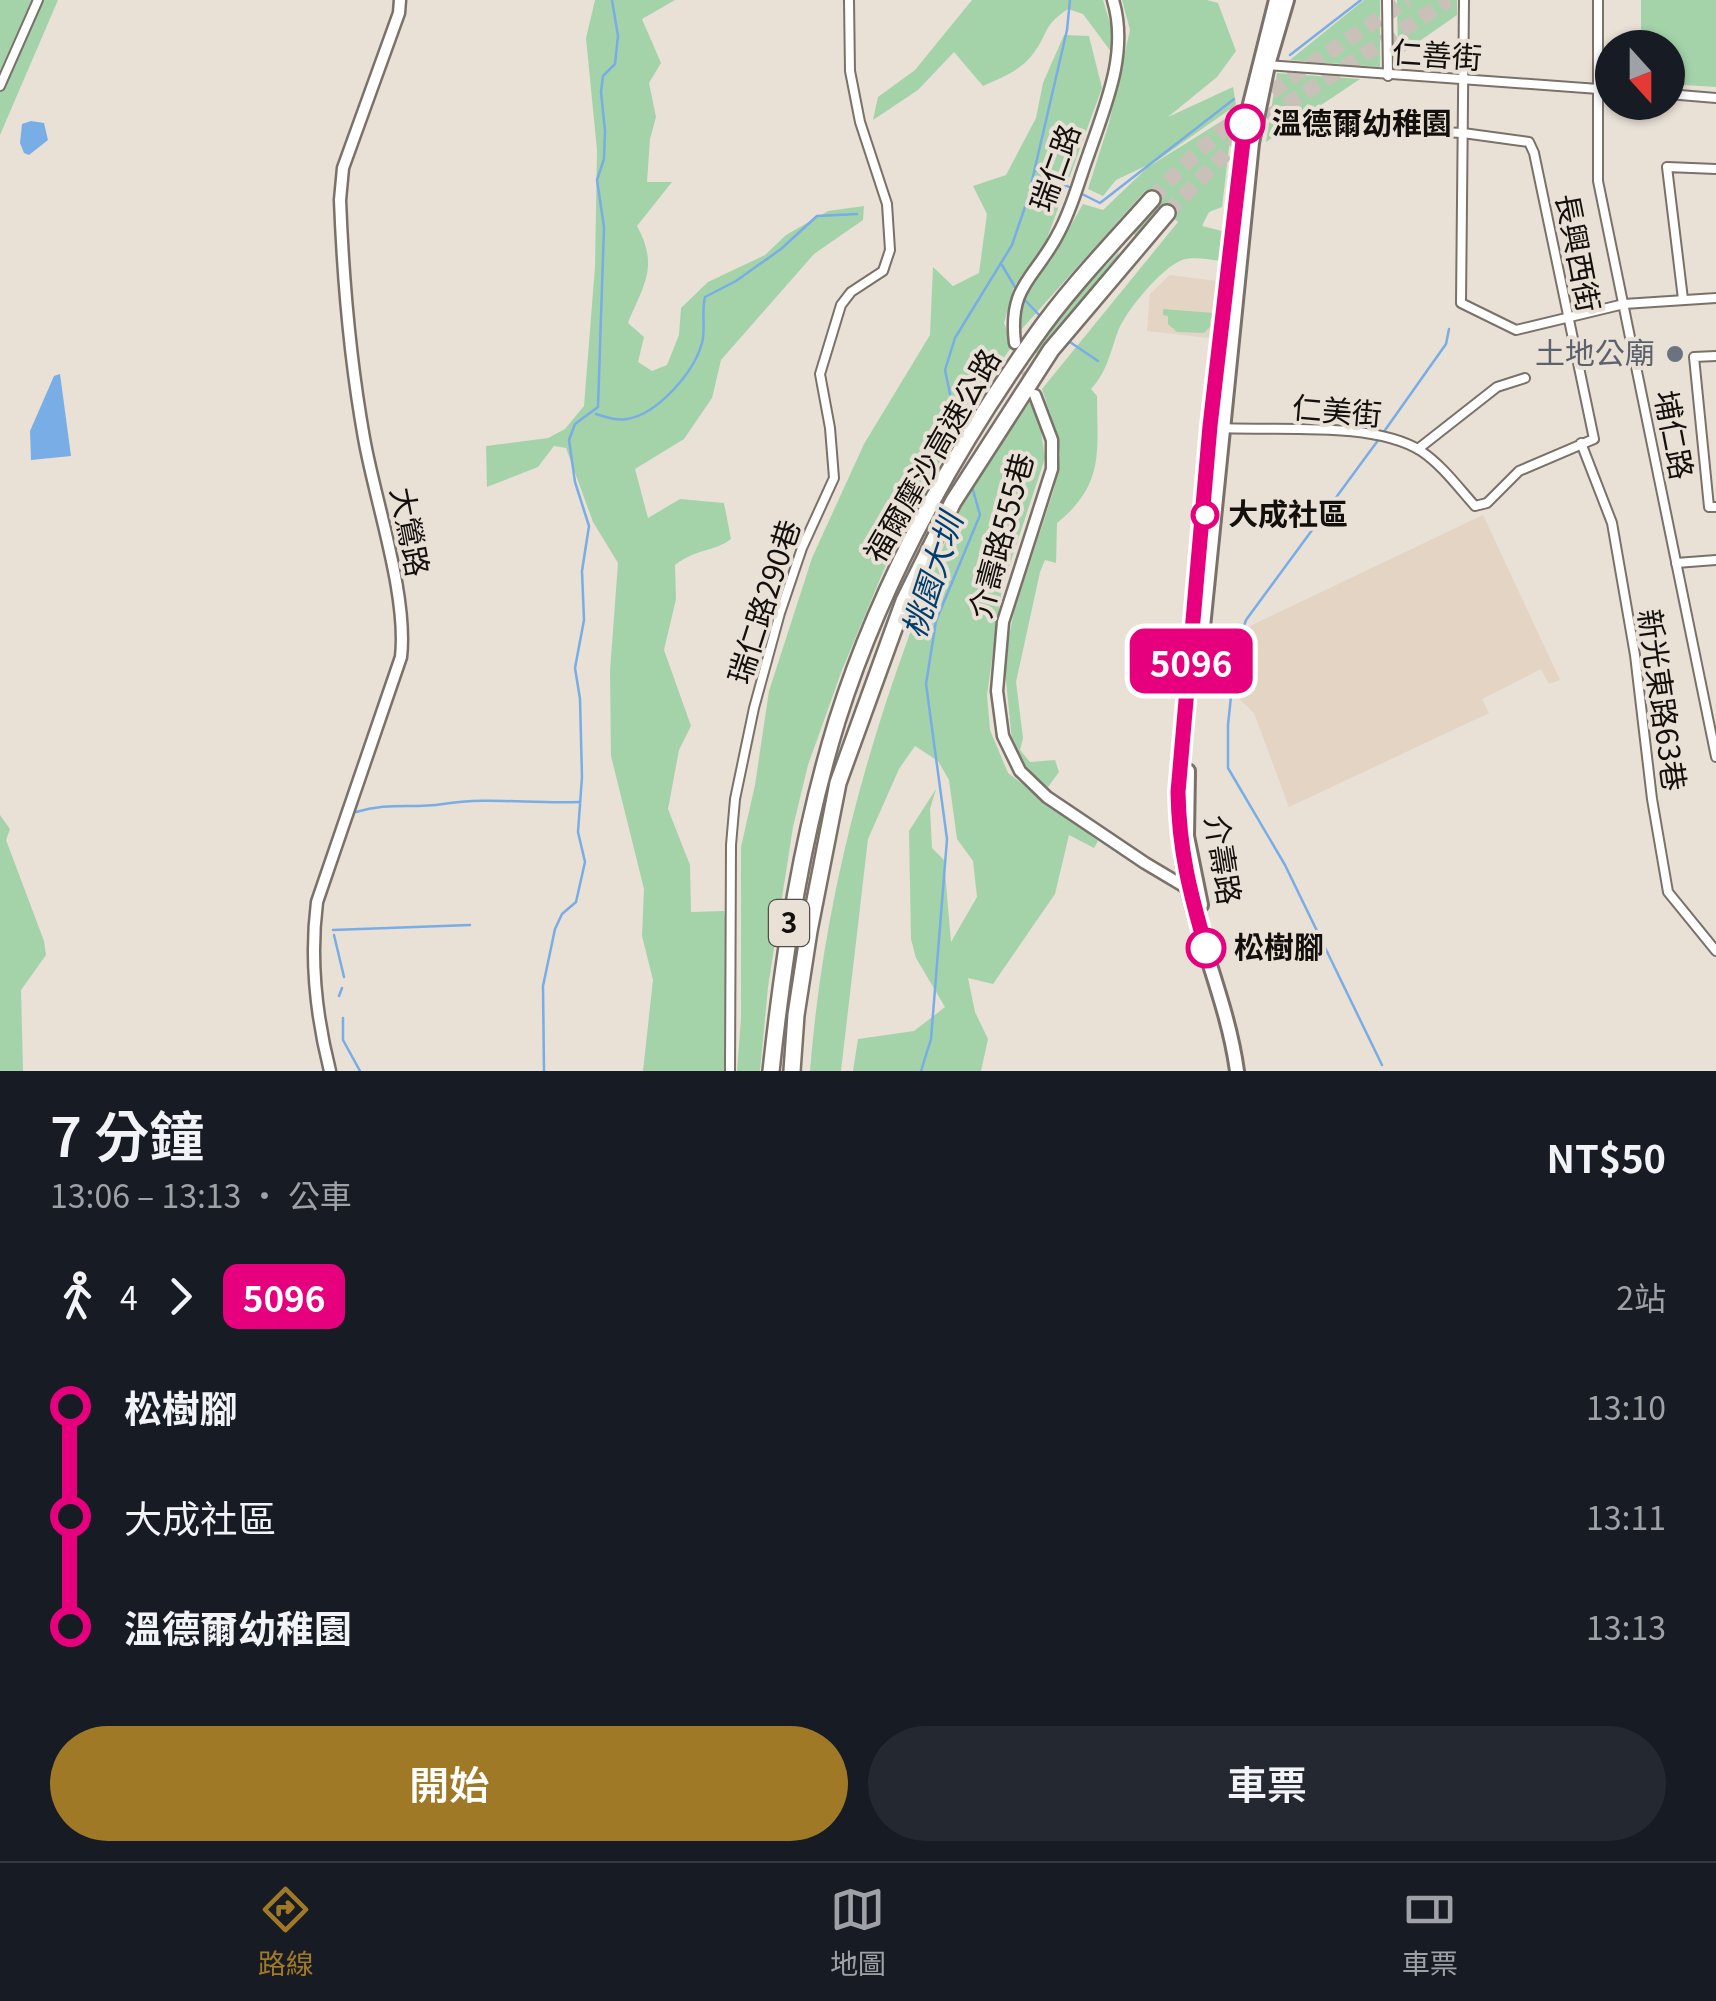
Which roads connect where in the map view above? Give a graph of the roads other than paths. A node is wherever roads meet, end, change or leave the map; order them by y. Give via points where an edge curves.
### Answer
1 (38, 0) edge
2 (400, 0) edge
3 (849, 0) edge
4 (1113, 0) edge
5 (1276, 0) edge
6 (1287, 0) edge
7 (1387, 0) edge
8 (1464, 0) edge
9 (1598, 0) edge
10 (1598, 30) edge
11 (1263, 64) junction
12 (1388, 76) junction
13 (1462, 81) junction
14 (0, 86) edge
15 (1595, 89) edge
16 (1685, 95) edge
17 (1716, 98) edge
18 (1597, 120) edge
19 (1347, 128) dead end
20 (1463, 133) junction
21 (1716, 169) edge
22 (1152, 199) tunnel mouth
23 (1167, 213) tunnel mouth
24 (1120, 235) junction
25 (1135, 250) junction
26 (1716, 298) edge
27 (1683, 299) junction
28 (1624, 304) junction
29 (1567, 318) junction
30 (1015, 343) tunnel mouth
31 (1716, 356) edge
32 (1526, 378) dead end
33 (1034, 395) tunnel mouth
34 (1217, 427) junction
35 (1594, 440) joint
36 (1581, 444) junction
37 (1418, 449) junction
38 (1716, 507) edge
39 (1716, 560) edge
40 (1676, 563) junction
41 (1716, 758) edge
42 (1193, 891) junction
43 (1716, 951) edge
44 (330, 1071) edge
45 (730, 1071) edge
46 (771, 1071) edge
47 (792, 1071) edge
48 (1237, 1071) edge
49 (1245, 1071) edge

1 - 14 street
2 - 44 street, 大鶯路 via 343,168 340,200 364,436 402,644 317,902 317,1000
3 - 45 street, 瑞仁路290巷 via 850,71 887,204 890,250 884,271 841,305 820,374 834,478 780,613 735,799
4 - 30 street, 瑞仁路 via 1118,46 1110,96 1072,208 1045,260 1023,282 1012,324
5 - 11 main road, 介壽路
6 - 11 main road, 介壽路
7 - 12 street
8 - 13 street
9 - 10 street, 埔仁路
11 - 12 street, 仁善街
11 - 34 main road, 介壽路
12 - 13 street, 仁善街
13 - 15 street, 仁善街
13 - 20 street
16 - 17 street
18 - 28 street, 埔仁路 via 1598,180
19 - 20 street
20 - 29 street, 長興西街 via 1529,142
20 - 29 street via 1461,303 1516,330
21 - 27 street via 1666,167
22 - 24 highway, 福爾摩沙高速公路 / 3
23 - 25 highway, 福爾摩沙高速公路 / 3
24 - 25 highway
24 - 46 highway, 福爾摩沙高速公路 / 3 via 1046,322 987,410 887,592 830,747 788,925
25 - 47 highway, 福爾摩沙高速公路 / 3 via 1062,336 994,436 904,601 838,782 806,948
26 - 27 street
27 - 28 street
28 - 29 street
28 - 40 street, 埔仁路
29 - 35 street, 長興西街
31 - 38 street via 1694,357 1709,507
32 - 37 street via 1497,387
33 - 42 street, 介壽路555巷 via 1052,440 1052,469 1002,622 997,691 1003,736 1020,772 1047,797
34 - 37 street, 仁美街 via 1381,435
34 - 42 main road, 介壽路 via 1188,774
35 - 36 street, 仁美街
36 - 37 street, 仁美街 via 1519,471 1487,503 1475,506
36 - 43 street, 新光東路63巷 via 1612,524 1668,892
39 - 40 street
40 - 41 street, 埔仁路
42 - 48 main road, 介壽路
42 - 49 main road, 介壽路

